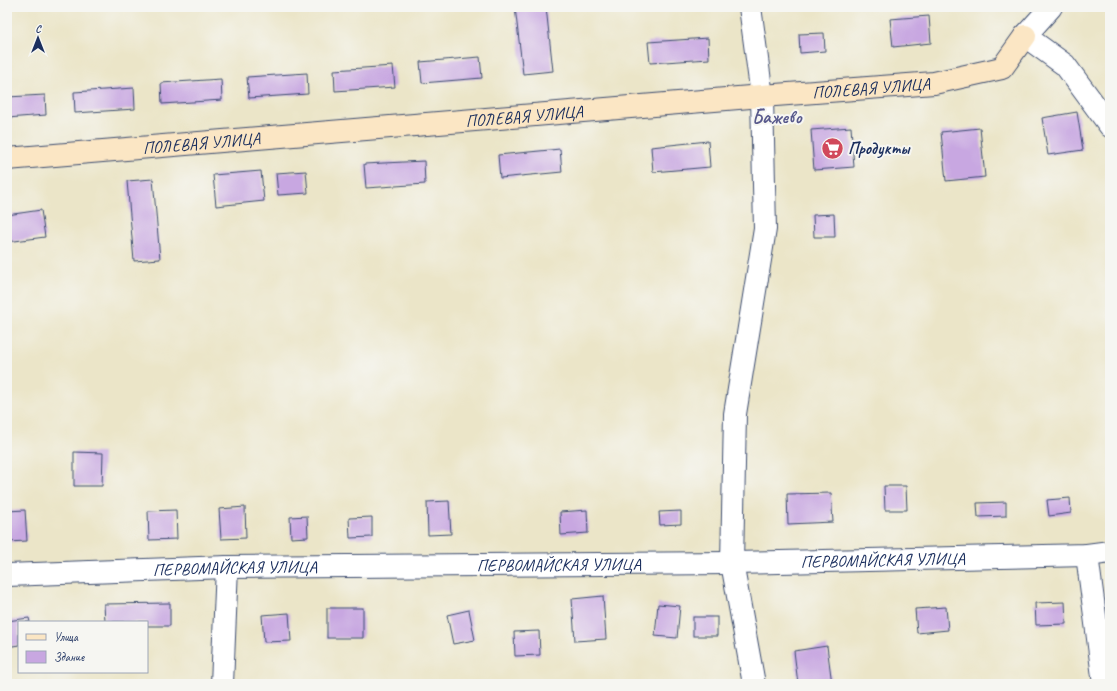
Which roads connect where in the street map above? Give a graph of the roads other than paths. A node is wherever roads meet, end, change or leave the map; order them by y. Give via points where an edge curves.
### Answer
1 (750, 7) edge
2 (1030, 7) edge
3 (1051, 7) edge
4 (1025, 36) junction
5 (762, 96) junction
6 (1110, 126) edge
7 (7, 159) edge
8 (1110, 552) edge
9 (1087, 555) junction
10 (732, 563) junction
11 (227, 567) junction
12 (7, 574) edge
13 (222, 684) edge
14 (754, 684) edge
15 (1104, 684) edge

1 - 5 street
2 - 4 street
3 - 4 street
4 - 5 street, ПОЛЕВАЯ УЛИЦА via 1002,68 934,83
4 - 6 street via 1065,65
5 - 7 street, ПОЛЕВАЯ УЛИЦА
5 - 10 street via 765,229 735,414
8 - 9 street, ПЕРВОМАЙСКАЯ УЛИЦА
9 - 10 street, ПЕРВОМАЙСКАЯ УЛИЦА
9 - 15 street
10 - 11 street, ПЕРВОМАЙСКАЯ УЛИЦА
10 - 14 street
11 - 12 street, ПЕРВОМАЙСКАЯ УЛИЦА
11 - 13 street

